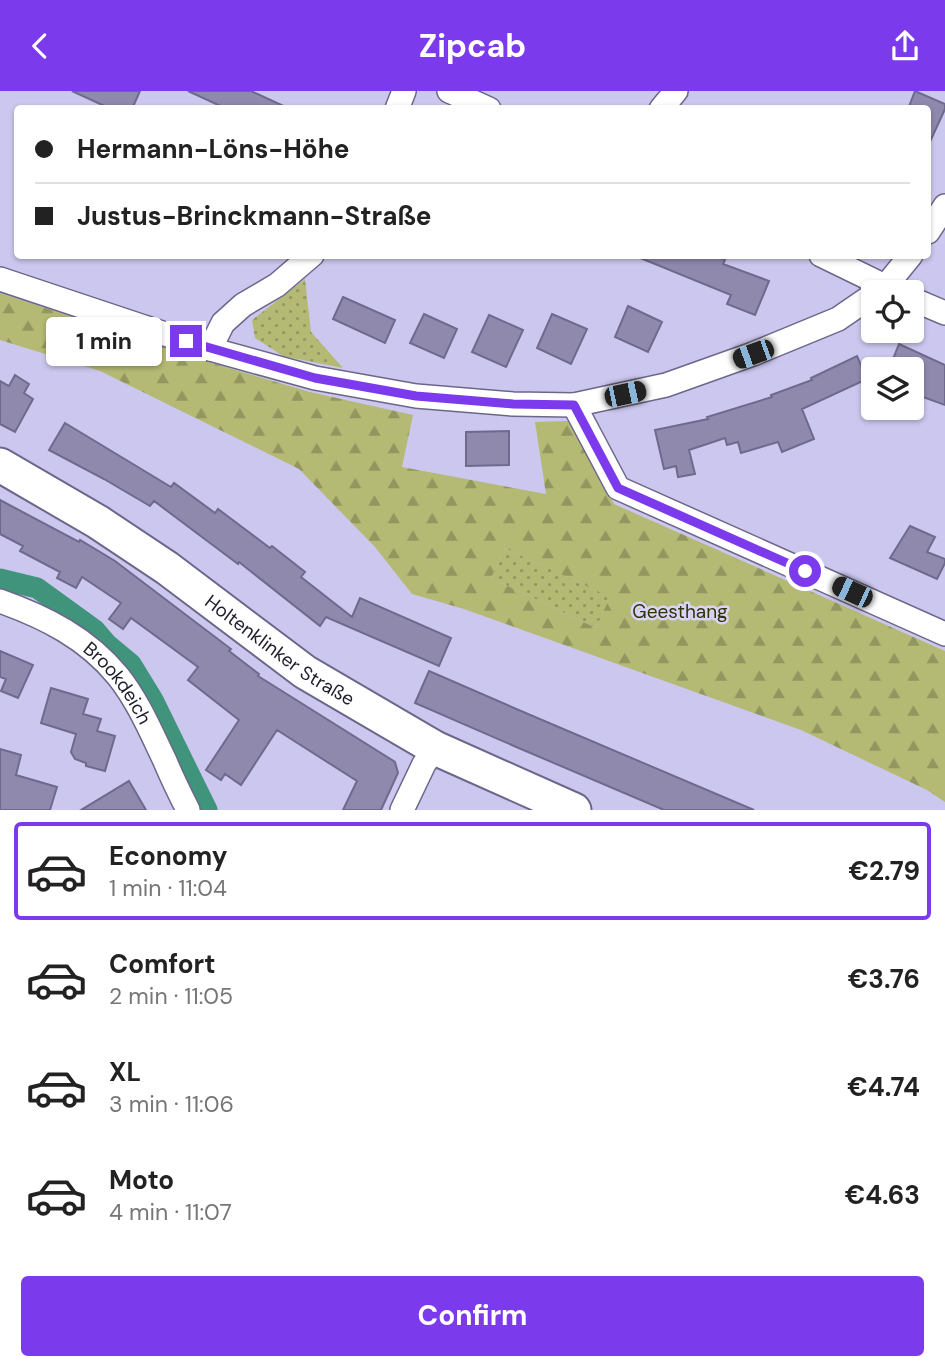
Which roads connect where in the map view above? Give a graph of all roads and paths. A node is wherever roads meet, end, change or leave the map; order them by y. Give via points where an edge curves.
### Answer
1 (449, 91) edge
2 (676, 91) edge
3 (480, 105) edge
4 (664, 105) edge
5 (945, 206) edge
6 (931, 227) edge
7 (307, 259) edge
8 (830, 259) edge
9 (908, 259) edge
10 (0, 279) edge
11 (866, 280) edge
12 (892, 280) edge
13 (924, 304) edge
14 (861, 305) edge
15 (945, 313) edge
16 (210, 349) junction
17 (574, 405) junction
18 (0, 465) edge
19 (0, 601) edge
20 (945, 634) edge
21 (435, 748) junction
22 (188, 810) edge
23 (402, 810) edge
24 (574, 810) edge

1 - 3 street
2 - 4 street
5 - 6 street
7 - 16 street via 223,323
8 - 11 street
9 - 12 street
10 - 16 street
13 - 15 street
14 - 17 street via 753,354 666,385
16 - 17 street via 315,378 416,396
17 - 20 street via 618,488
18 - 21 main road, Holtenklinker Straße via 167,568 304,672
19 - 22 street, Brookdeich via 68,632 118,676 152,731
21 - 23 street
21 - 24 main road, Holtenklinker Straße

